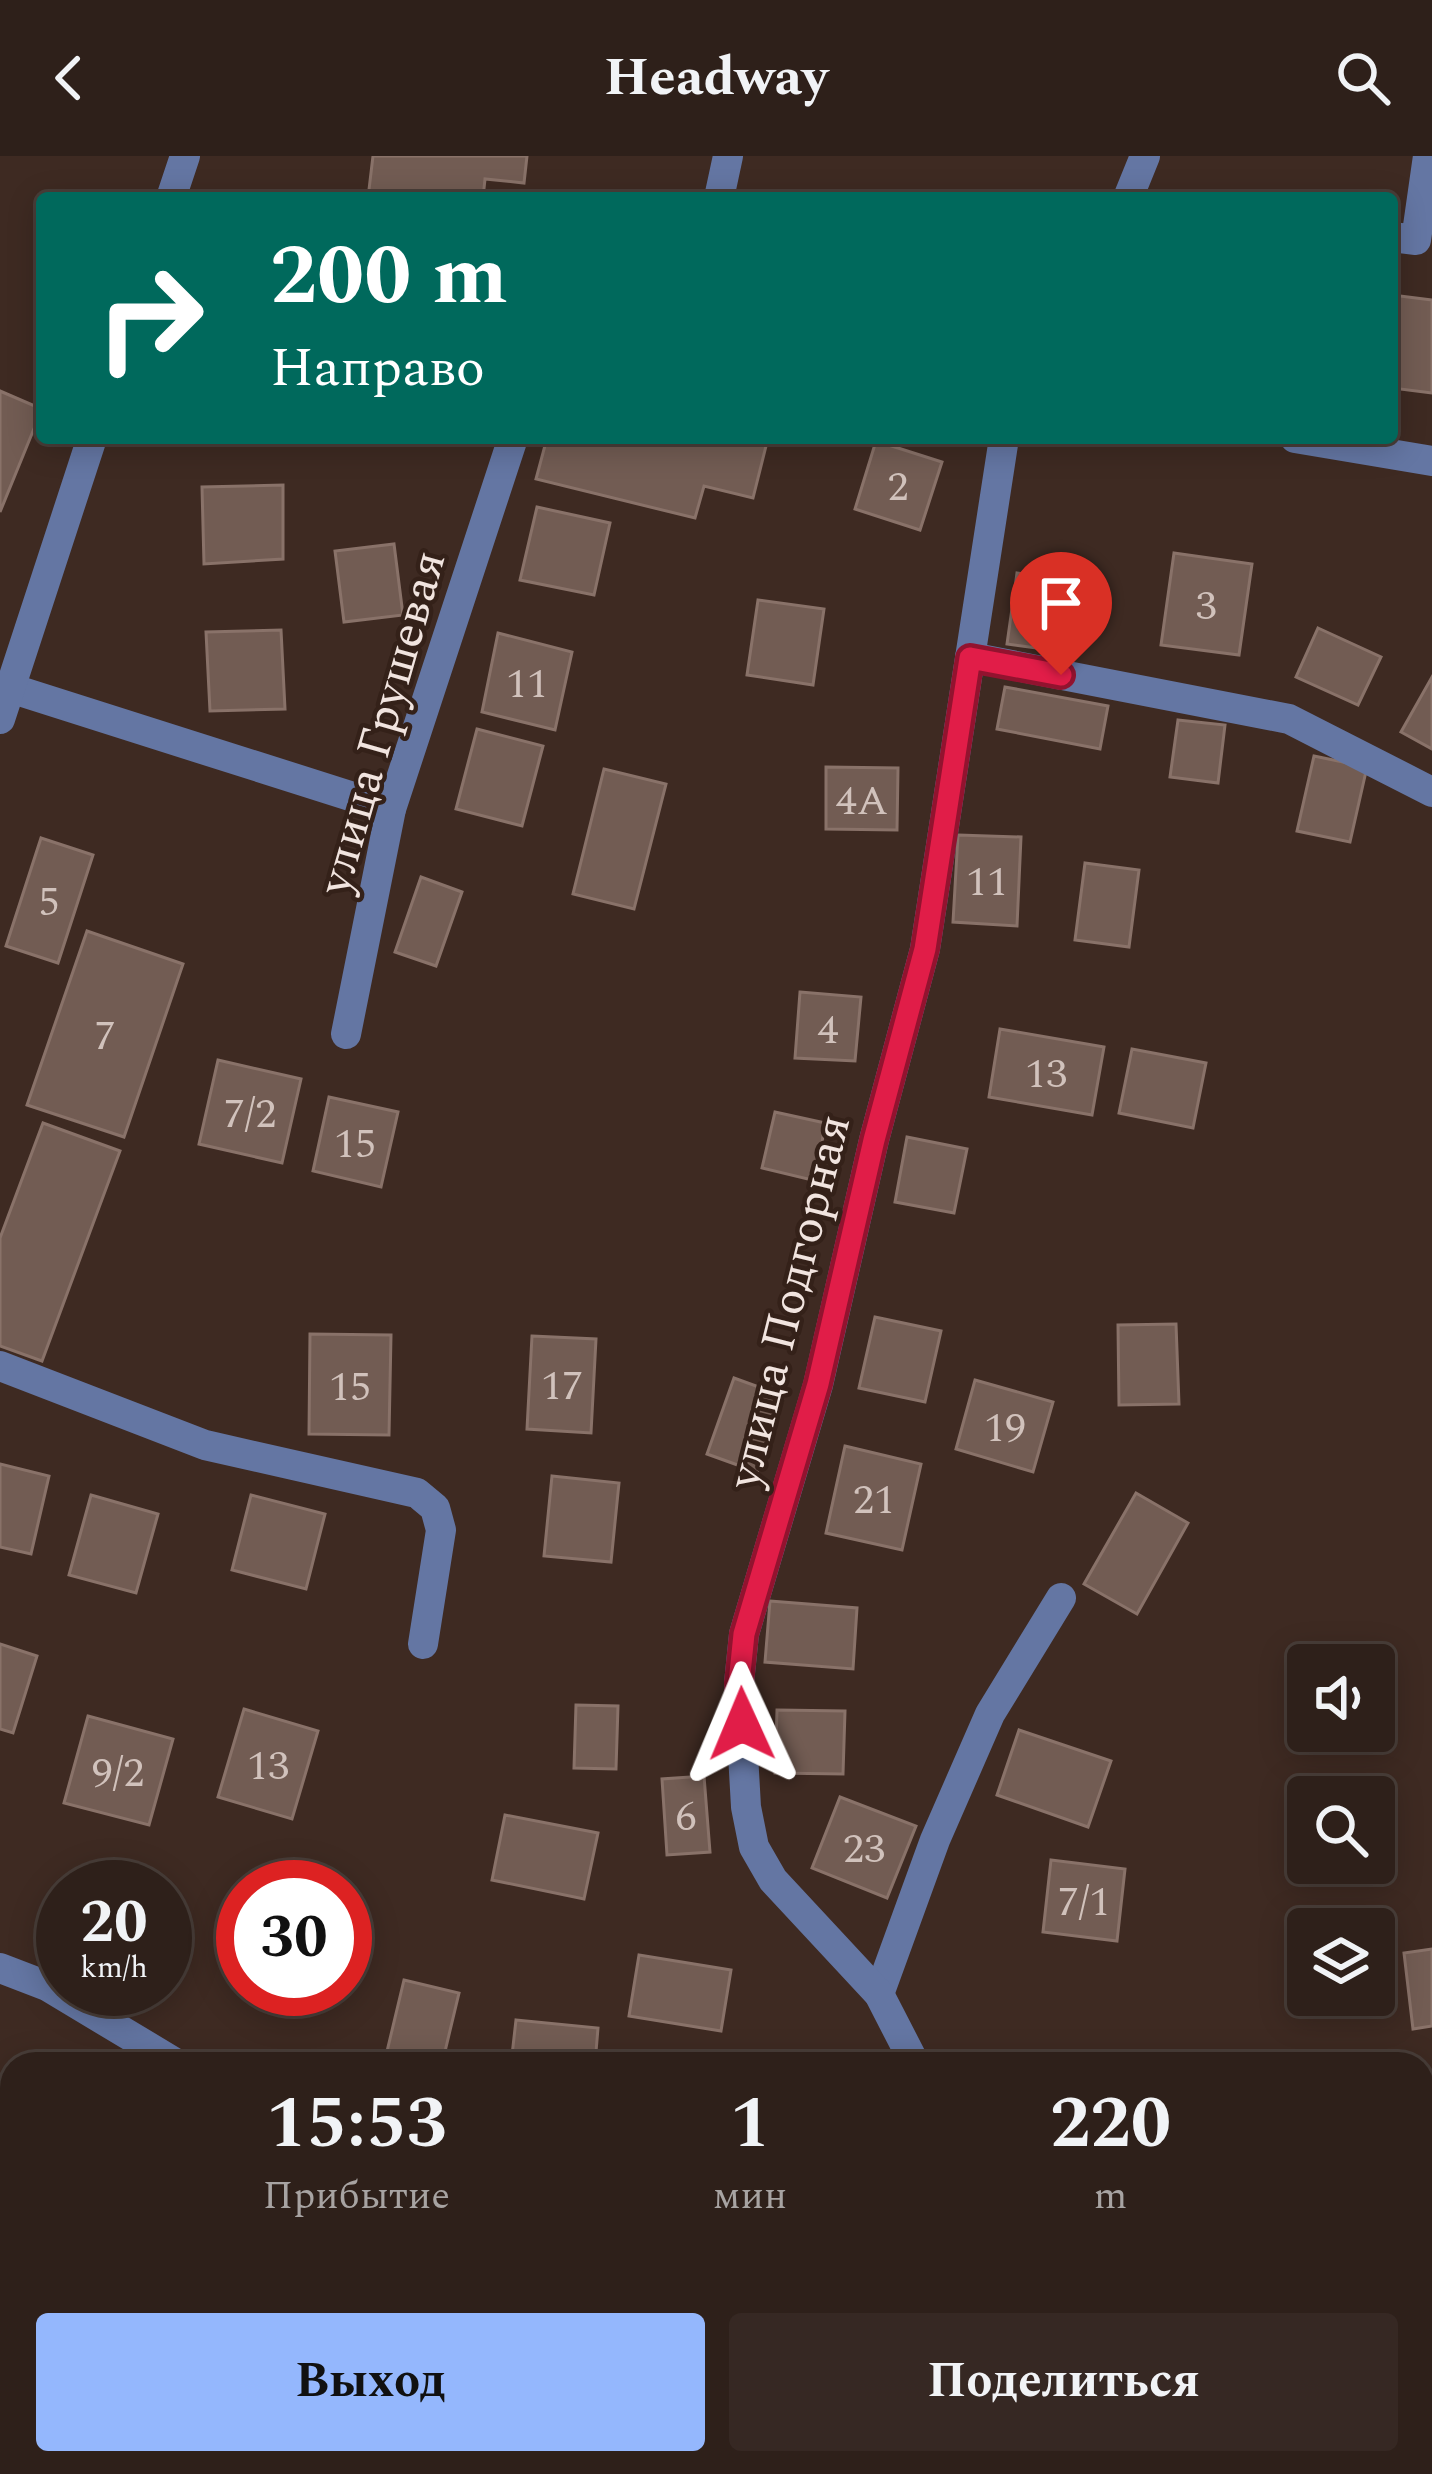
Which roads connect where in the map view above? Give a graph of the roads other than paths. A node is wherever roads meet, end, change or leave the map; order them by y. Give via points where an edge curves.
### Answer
1 (185, 156) edge
2 (728, 156) edge
3 (1145, 156) edge
4 (1428, 156) edge
5 (173, 192) edge
6 (720, 192) edge
7 (1130, 192) edge
8 (1413, 241) edge
9 (90, 444) edge
10 (511, 444) edge
11 (1003, 444) edge
12 (1331, 444) edge
13 (1432, 461) edge
14 (970, 658) junction
15 (10, 688) junction
16 (0, 719) edge
17 (1432, 792) edge
18 (391, 809) junction
19 (346, 1034) dead end
20 (0, 1366) edge
21 (1060, 1598) dead end
22 (423, 1644) dead end
23 (0, 1968) edge
24 (879, 1994) junction
25 (157, 2052) edge
26 (909, 2052) edge

1 - 5 street
2 - 6 street
3 - 7 street
4 - 8 street
9 - 15 street
10 - 18 street, улица Грушевая
11 - 14 street, улица Подгорная
12 - 13 street
14 - 17 street via 1289,718
14 - 24 street, улица Подгорная via 925,949 818,1384 744,1634 739,1683 754,1847 773,1880
15 - 16 street
15 - 18 street
18 - 19 street, улица Грушевая
20 - 22 street via 205,1445 417,1493 435,1508 441,1530
21 - 24 street via 990,1714
23 - 25 street via 47,1986
24 - 26 street, улица Подгорная

